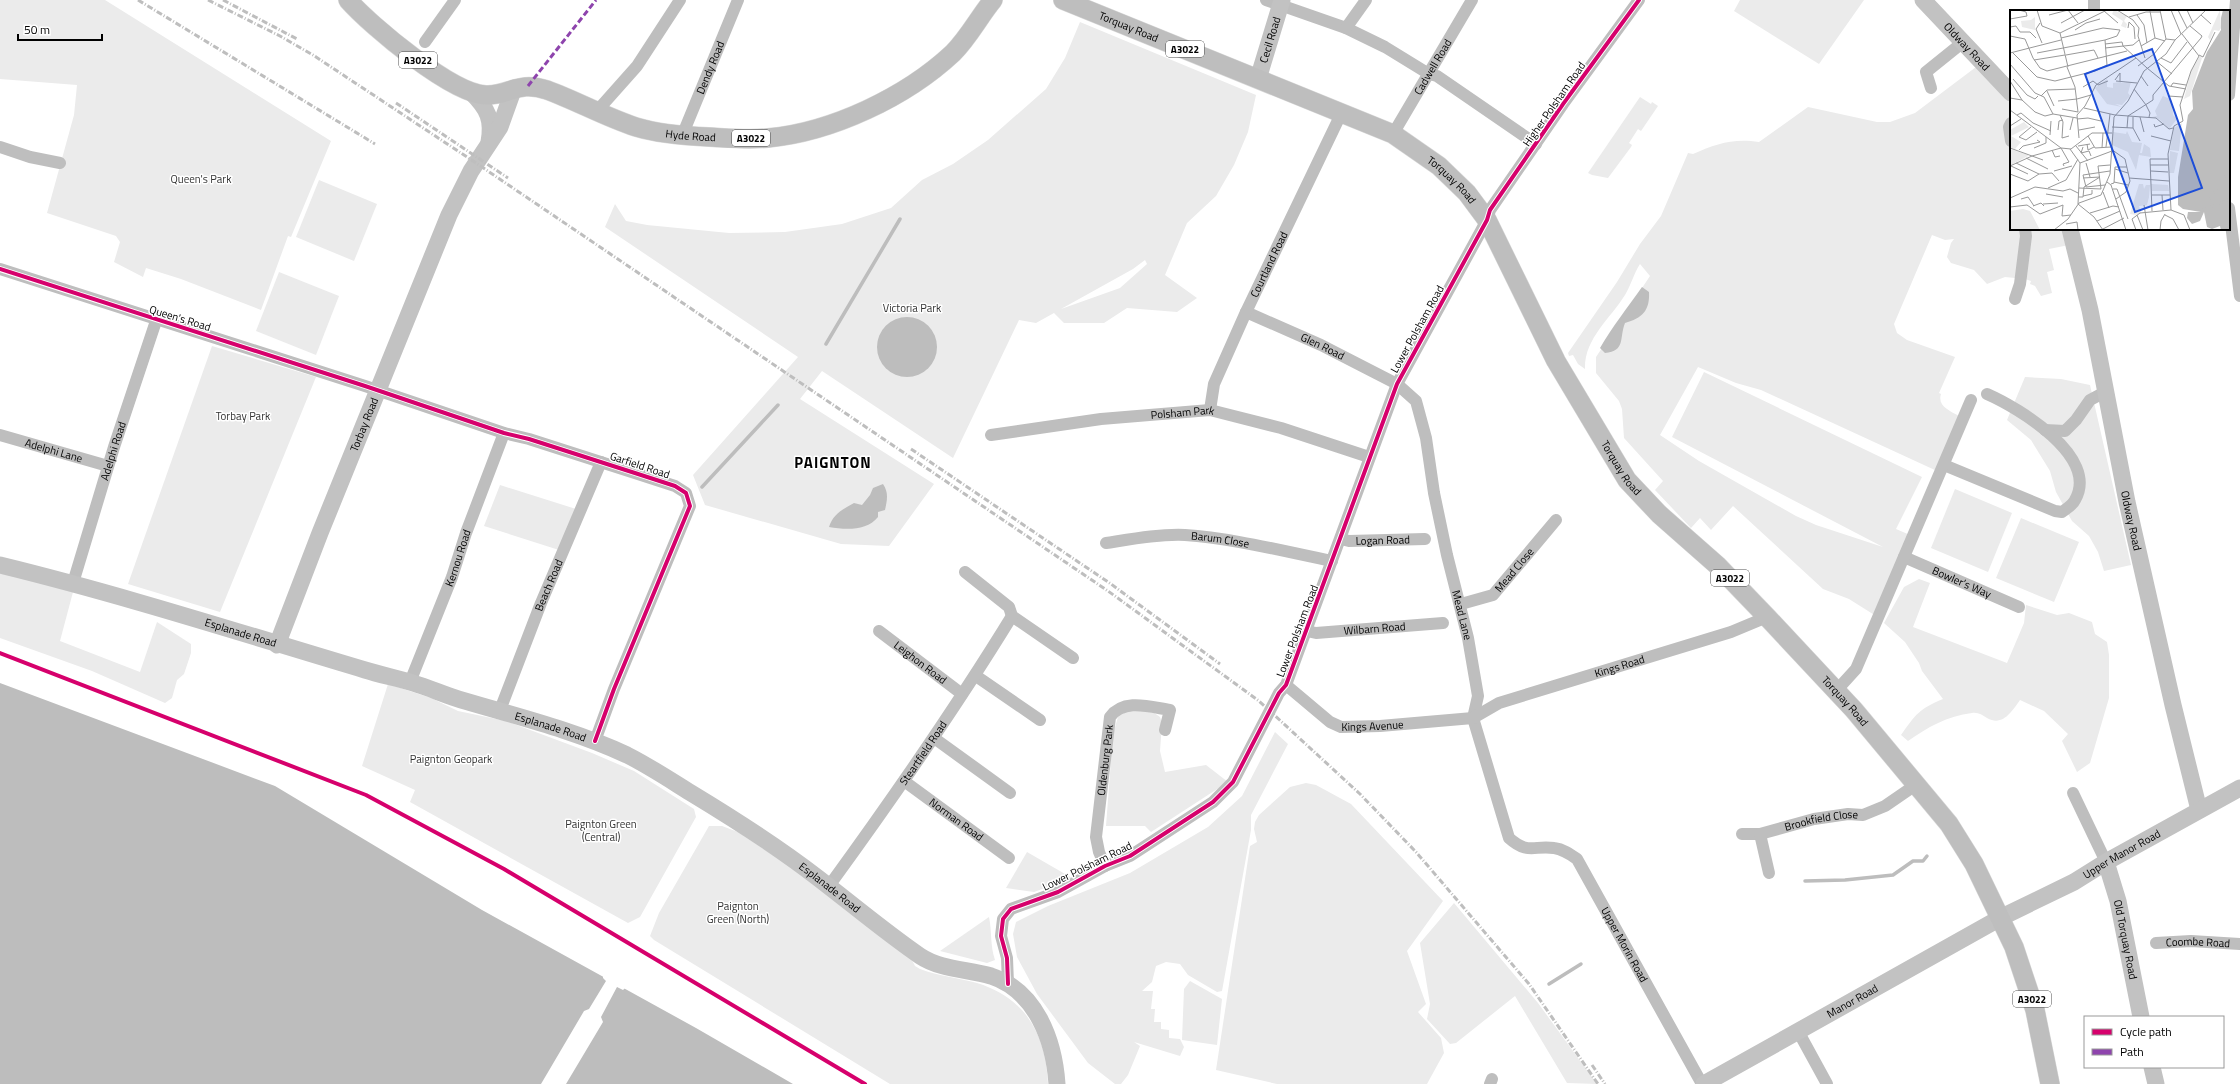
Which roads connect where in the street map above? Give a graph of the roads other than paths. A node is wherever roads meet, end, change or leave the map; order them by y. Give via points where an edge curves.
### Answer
1 (348, 0) edge
2 (455, 0) edge
3 (680, 0) edge
4 (738, 0) edge
5 (992, 0) edge
6 (1063, 0) edge
7 (1366, 0) edge
8 (1472, 0) edge
9 (1639, 0) edge
10 (1923, 0) edge
11 (2236, 0) edge
12 (1276, 2) edge
13 (1346, 28) junction
14 (425, 42) dead end
15 (1962, 43) junction
16 (1429, 74) junction
17 (1258, 79) junction
18 (2230, 81) edge
19 (514, 88) junction
20 (1931, 88) dead end
21 (2010, 92) edge
22 (472, 93) junction
23 (597, 111) junction
24 (1339, 118) junction
25 (2010, 124) edge
26 (1393, 134) junction
27 (682, 136) junction
28 (2010, 136) edge
29 (489, 143) junction
30 (1536, 144) junction
31 (0, 146) edge
32 (60, 163) dead end
33 (2230, 216) edge
34 (1487, 220) junction
35 (2025, 230) edge
36 (2070, 230) edge
37 (0, 269) edge
38 (2240, 296) edge
39 (2014, 299) dead end
40 (1246, 312) junction
41 (156, 321) junction
42 (1397, 384) junction
43 (378, 390) junction
44 (2105, 392) junction
45 (1987, 394) dead end
46 (1971, 400) dead end
47 (1210, 410) junction
48 (2044, 430) junction
49 (504, 433) junction
50 (0, 435) edge
51 (992, 435) dead end
52 (1369, 457) junction
53 (601, 462) junction
54 (1944, 465) junction
55 (108, 466) junction
56 (1556, 520) dead end
57 (1425, 538) dead end
58 (1341, 539) junction
59 (1106, 543) dead end
60 (1904, 557) junction
61 (1332, 561) junction
62 (0, 565) edge
63 (965, 572) dead end
64 (73, 583) junction
65 (1461, 604) junction
66 (2019, 607) dead end
67 (1012, 616) junction
68 (1767, 617) junction
69 (1443, 623) dead end
70 (880, 631) dead end
71 (1307, 631) junction
72 (277, 645) junction
73 (1073, 658) dead end
74 (976, 676) junction
75 (410, 682) junction
76 (1282, 689) junction
77 (1836, 691) junction
78 (962, 694) junction
79 (500, 710) junction
80 (1473, 718) junction
81 (1040, 720) dead end
82 (1165, 730) dead end
83 (934, 738) junction
84 (595, 741) junction
85 (904, 781) junction
86 (1917, 784) junction
87 (2240, 788) edge
88 (1010, 793) dead end
89 (2073, 793) dead end
90 (2199, 810) junction
91 (1742, 834) dead end
92 (1760, 834) junction
93 (1519, 847) joint
94 (1009, 858) dead end
95 (2106, 862) junction
96 (1106, 866) junction
97 (1768, 873) dead end
98 (829, 886) junction
99 (2002, 917) junction
100 (2156, 943) dead end
101 (2240, 944) edge
102 (1008, 984) junction
103 (2141, 1016) edge
104 (1798, 1031) junction
105 (2152, 1068) edge
106 (2046, 1083) edge
107 (1057, 1084) edge
108 (1703, 1084) edge
109 (1827, 1084) edge
110 (2156, 1084) edge

1 - 22 main road, A3022 via 414,57
2 - 14 street
3 - 23 street via 637,66
4 - 27 street, Dendy Road
5 - 27 main road, Hyde Road / A3022 via 953,53 926,74 864,110 817,129 767,138
6 - 17 main road, Torquay Road / A3022
7 - 13 street
8 - 16 street, Cadwell Road
9 - 30 street, Higher Polsham Road
10 - 15 main road, Oldway Road
11 - 18 street
12 - 13 street
12 - 17 main road, Cecil Road
13 - 16 street via 1385,47
15 - 20 street via 1926,72
15 - 21 main road, Oldway Road
16 - 26 street, Cadwell Road
16 - 30 street via 1437,76
17 - 24 main road, Torquay Road / A3022
19 - 22 main road, Hyde Road / A3022 via 487,96
19 - 23 main road, Hyde Road / A3022 via 528,86 546,90
19 - 29 main road, Torbay Road via 500,127
22 - 29 main road, Torbay Road via 490,116
23 - 27 main road, Hyde Road / A3022 via 637,127
24 - 26 main road, Torquay Road / A3022
24 - 40 street, Courtland Road
25 - 28 street
26 - 34 main road, Torquay Road / A3022 via 1439,166 1467,193
29 - 43 main road, Torbay Road via 449,215
30 - 34 street, Higher Polsham Road via 1490,210
31 - 32 street via 30,157
33 - 38 street
34 - 42 street, Lower Polsham Road
34 - 68 main road, Torquay Road / A3022 via 1556,361 1627,480 1659,514 1718,566
35 - 39 street via 2020,284
36 - 44 main road, Oldway Road via 2090,310
37 - 41 street, Queen's Road via 97,299
40 - 42 street, Glen Road via 1321,345
40 - 47 street, Courtland Road via 1214,384
41 - 43 street, Queen's Road
41 - 55 street, Adelphi Road
42 - 52 street, Lower Polsham Road
42 - 65 street, Mead Lane via 1416,401 1426,438 1447,555
43 - 49 street, Garfield Road
43 - 72 main road, Torbay Road
44 - 48 street via 2090,400 2076,420 2065,430
44 - 90 main road, Oldway Road via 2172,705
45 - 48 street via 2005,402
46 - 54 street
47 - 51 street, Polsham Park via 1101,418
47 - 52 street, Polsham Park via 1281,428
48 - 54 street via 2055,438 2074,461 2081,481 2075,501 2062,512
49 - 53 street, Garfield Road
49 - 75 street, Kernou Road via 452,577
50 - 55 street, Adelphi Lane
52 - 58 street, Lower Polsham Road
53 - 79 street, Beach Road via 541,603
53 - 84 street, Garfield Road via 675,486 686,493 690,506
54 - 60 street
55 - 64 street, Adelphi Road
56 - 65 street, Mead Close via 1494,595
57 - 58 street, Logan Road via 1349,541
58 - 61 street, Lower Polsham Road
59 - 61 street, Barum Close via 1149,536 1185,535
60 - 66 street, Bowler's Way
60 - 77 street via 1856,669
61 - 71 street, Lower Polsham Road
62 - 64 main road, Esplanade Road
63 - 67 street via 1009,607
64 - 72 main road, Esplanade Road
65 - 80 street, Mead Lane via 1478,696
67 - 73 street
67 - 74 street, Steartfield Road
68 - 77 main road, Torquay Road / A3022
68 - 80 street, Kings Road via 1731,632 1499,703
69 - 71 street, Wilbarn Road via 1316,633
70 - 78 street, Leighon Road
71 - 76 street, Lower Polsham Road
72 - 75 main road, Esplanade Road
74 - 78 street, Steartfield Road
74 - 81 street
75 - 79 main road, Esplanade Road
76 - 80 street, Kings Avenue via 1341,727
76 - 96 street, Lower Polsham Road via 1233,782 1213,802 1143,848
77 - 86 main road, Torquay Road / A3022
78 - 83 street, Steartfield Road
79 - 84 main road, Esplanade Road
80 - 93 street, Mead Lane via 1501,817 1509,838
82 - 96 street, Oldenburg Park via 1172,704 1130,705 1115,710 1110,717 1096,836 1099,852
83 - 85 street, Steartfield Road
83 - 88 street
84 - 98 main road, Esplanade Road via 630,757 712,805
85 - 94 street, Norman Road
85 - 98 street, Steartfield Road
86 - 92 street, Brookfield Close via 1885,806 1863,815 1848,814 1814,819
86 - 99 main road, Torquay Road / A3022 via 1943,815 1966,850
87 - 90 main road, Upper Manor Road
89 - 95 street
90 - 95 main road, Upper Manor Road
91 - 92 street, Brookfield Close
92 - 97 street
93 - 108 street, Upper Morin Road via 1562,849 1577,859
95 - 99 main road, Upper Manor Road via 2074,882
95 - 103 main road, Old Torquay Road via 2118,901
96 - 102 street, Lower Polsham Road via 1058,892 1011,910 1003,919 1001,936 1007,958
98 - 102 main road, Esplanade Road via 924,959 991,976
99 - 104 main road, Manor Road
99 - 106 main road, Torquay Road / A3022 via 2035,1010
100 - 101 street, Coombe Road via 2191,941
102 - 107 main road, Esplanade Road via 1036,1010 1047,1034
104 - 108 main road, Manor Road
104 - 109 street
105 - 110 main road

